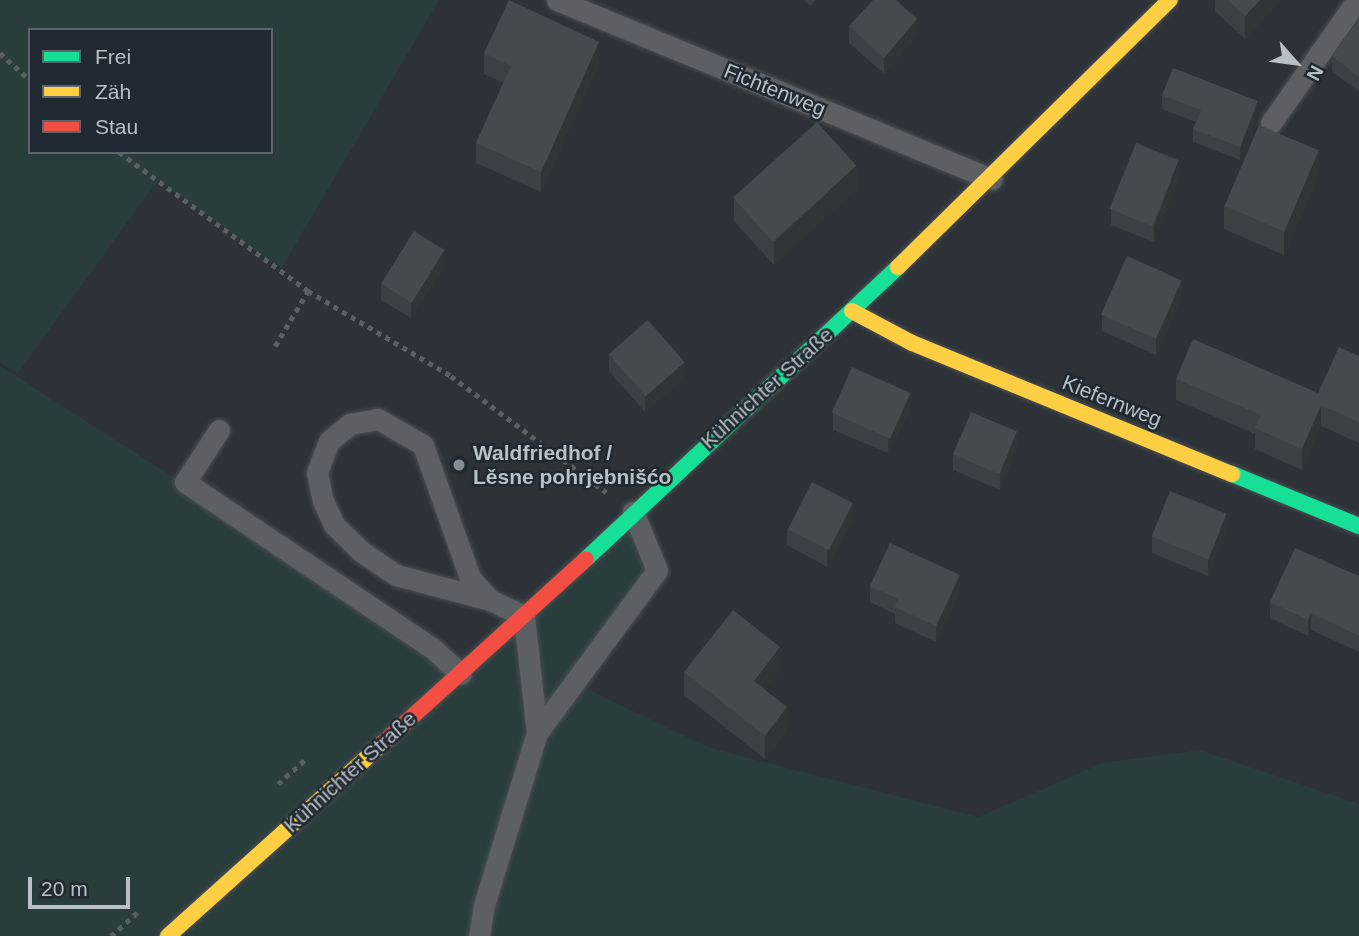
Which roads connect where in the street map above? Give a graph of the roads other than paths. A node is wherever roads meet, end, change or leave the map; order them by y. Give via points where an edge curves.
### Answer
1 (557, 0) edge
2 (1170, 0) edge
3 (1357, 0) edge
4 (1271, 123) dead end
5 (992, 179) junction
6 (852, 311) junction
7 (219, 430) dead end
8 (633, 512) junction
9 (1359, 526) edge
10 (491, 600) junction
11 (524, 616) junction
12 (461, 674) junction
13 (537, 733) junction
14 (168, 936) edge
15 (479, 936) edge

1 - 5 lane, Fichtenweg
2 - 5 street, Kühnichter Straße
3 - 4 lane
5 - 6 street, Kühnichter Straße
6 - 8 street, Kühnichter Straße
6 - 9 street, Kiefernweg via 912,343
7 - 12 lane via 185,482 431,647
8 - 11 street, Kühnichter Straße
8 - 13 lane via 657,570
10 - 10 lane via 470,578 423,445 378,419 350,424 329,441 317,472 334,526 396,575
10 - 11 lane
11 - 12 street, Kühnichter Straße
11 - 13 lane
12 - 14 street, Kühnichter Straße
13 - 15 lane via 484,905

